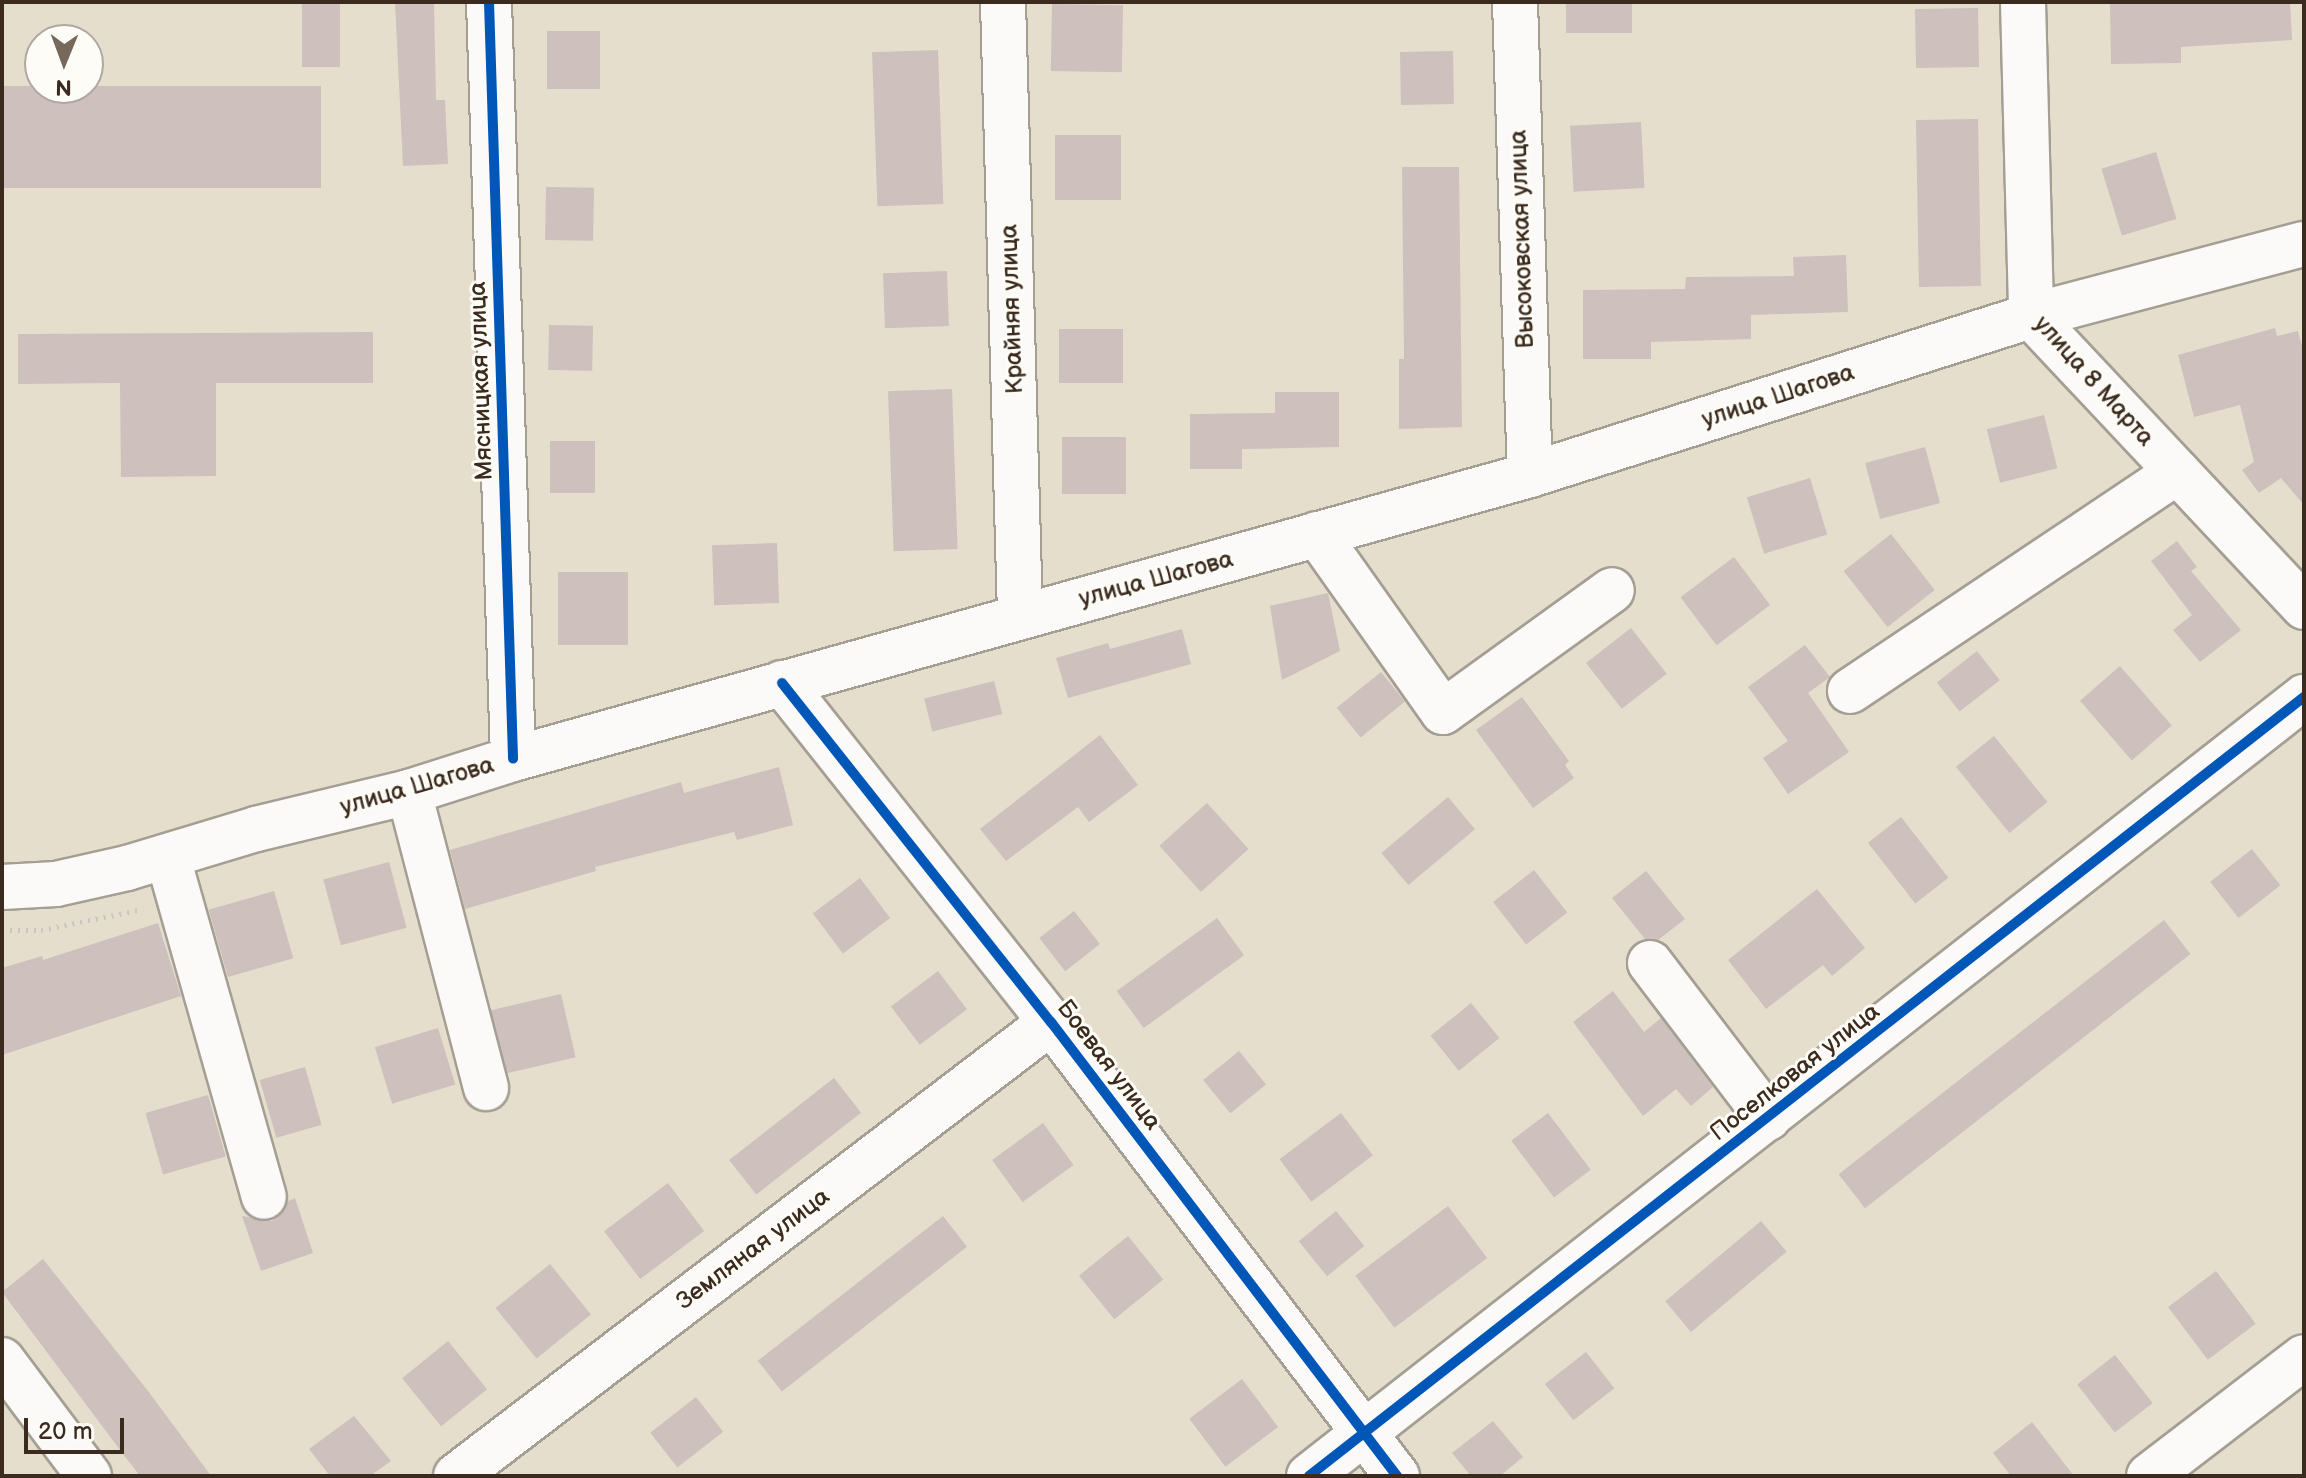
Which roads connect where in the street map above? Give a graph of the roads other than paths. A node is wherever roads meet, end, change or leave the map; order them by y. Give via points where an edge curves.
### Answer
1 (489, 2) edge
2 (1003, 2) edge
3 (1515, 2) edge
4 (2023, 2) edge
5 (2304, 244) edge
6 (2031, 316) junction
7 (2177, 472) junction
8 (1530, 475) junction
9 (1317, 534) junction
10 (1612, 590) dead end
11 (2304, 607) edge
12 (1020, 616) junction
13 (782, 683) junction
14 (1850, 691) dead end
15 (2304, 697) edge
16 (513, 759) junction
17 (409, 792) junction
18 (168, 858) junction
19 (2, 887) edge
20 (1650, 963) dead end
21 (1051, 1022) junction
22 (486, 1088) dead end
23 (1768, 1118) junction
24 (264, 1197) dead end
25 (2304, 1357) edge
26 (2, 1360) edge
27 (1364, 1434) junction
28 (89, 1476) edge
29 (456, 1476) edge
30 (1309, 1476) edge
31 (1397, 1476) edge
32 (2149, 1476) edge

1 - 16 street, Мясницкая улица
2 - 12 street, Крайняя улица
3 - 8 street, Высоковская улица
4 - 6 street, улица 8 Марта
5 - 6 street, улица Шагова
6 - 7 street, улица 8 Марта
6 - 8 street, улица Шагова
7 - 11 street, улица 8 Марта
7 - 14 street
8 - 9 street, улица Шагова
9 - 10 street via 1443,712
9 - 12 street, улица Шагова
12 - 13 street, улица Шагова
13 - 16 street, улица Шагова
13 - 21 street, Боевая улица
15 - 23 street, Поселковая улица
16 - 17 street, улица Шагова
17 - 18 street, улица Шагова via 256,829
17 - 22 street
18 - 19 street, улица Шагова via 56,884
18 - 24 street
20 - 23 street
21 - 27 street, Боевая улица
21 - 29 street, Земляная улица
23 - 27 street, Поселковая улица
25 - 32 street
26 - 28 street
27 - 30 street, Поселковая улица
27 - 31 street, Боевая улица

